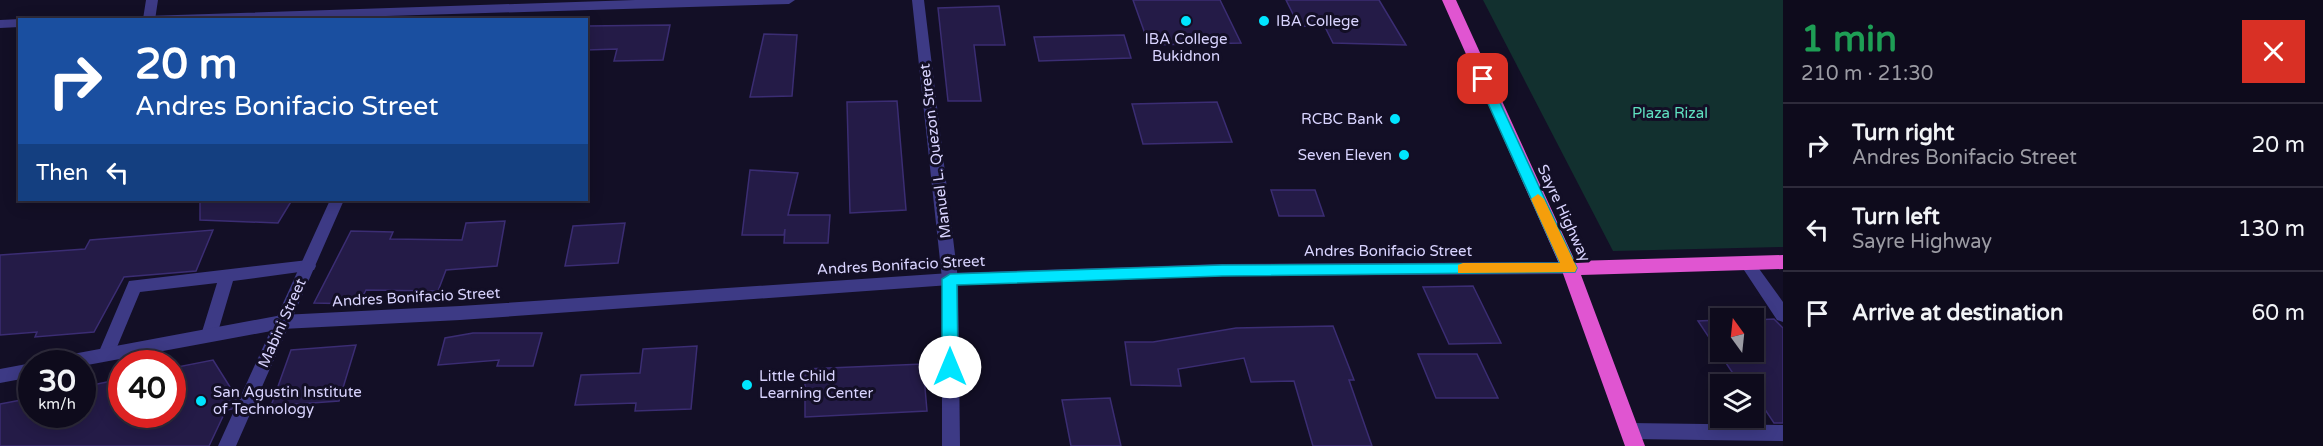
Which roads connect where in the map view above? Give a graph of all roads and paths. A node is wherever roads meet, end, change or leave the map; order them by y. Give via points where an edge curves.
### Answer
1 (152, 0) edge
2 (789, 0) edge
3 (918, 0) edge
4 (1449, 0) edge
5 (418, 10) edge
6 (147, 18) edge
7 (177, 18) edge
8 (18, 23) edge
9 (0, 24) edge
10 (337, 201) edge
11 (1783, 262) edge
12 (1748, 263) junction
13 (308, 266) junction
14 (1570, 268) junction
15 (227, 275) junction
16 (950, 279) junction
17 (1783, 315) edge
18 (282, 322) junction
19 (209, 335) junction
20 (106, 354) junction
21 (96, 356) edge
22 (18, 372) edge
23 (0, 376) edge
24 (1783, 433) edge
25 (1632, 439) edge
26 (227, 446) edge
27 (951, 446) edge

1 - 6 street
2 - 5 street
3 - 16 street, Manuel L. Quezon Street
4 - 14 highway, Sayre Highway
5 - 7 street
8 - 9 street
10 - 13 street, Mabini Street
11 - 12 highway, Andres Bonifacio Street
12 - 14 highway, Andres Bonifacio Street
12 - 17 street
13 - 15 street
13 - 18 street, Mabini Street
14 - 16 street, Andres Bonifacio Street via 1222,270
14 - 25 highway, Sayre Highway
15 - 19 street
15 - 20 street via 135,286
16 - 18 street, Andres Bonifacio Street
16 - 27 street, Manuel L. Quezon Street
18 - 19 street, Andres Bonifacio Street
18 - 26 street, Mabini Street
19 - 20 street, Andres Bonifacio Street
20 - 21 street, Andres Bonifacio Street
22 - 23 street
24 - 25 street

